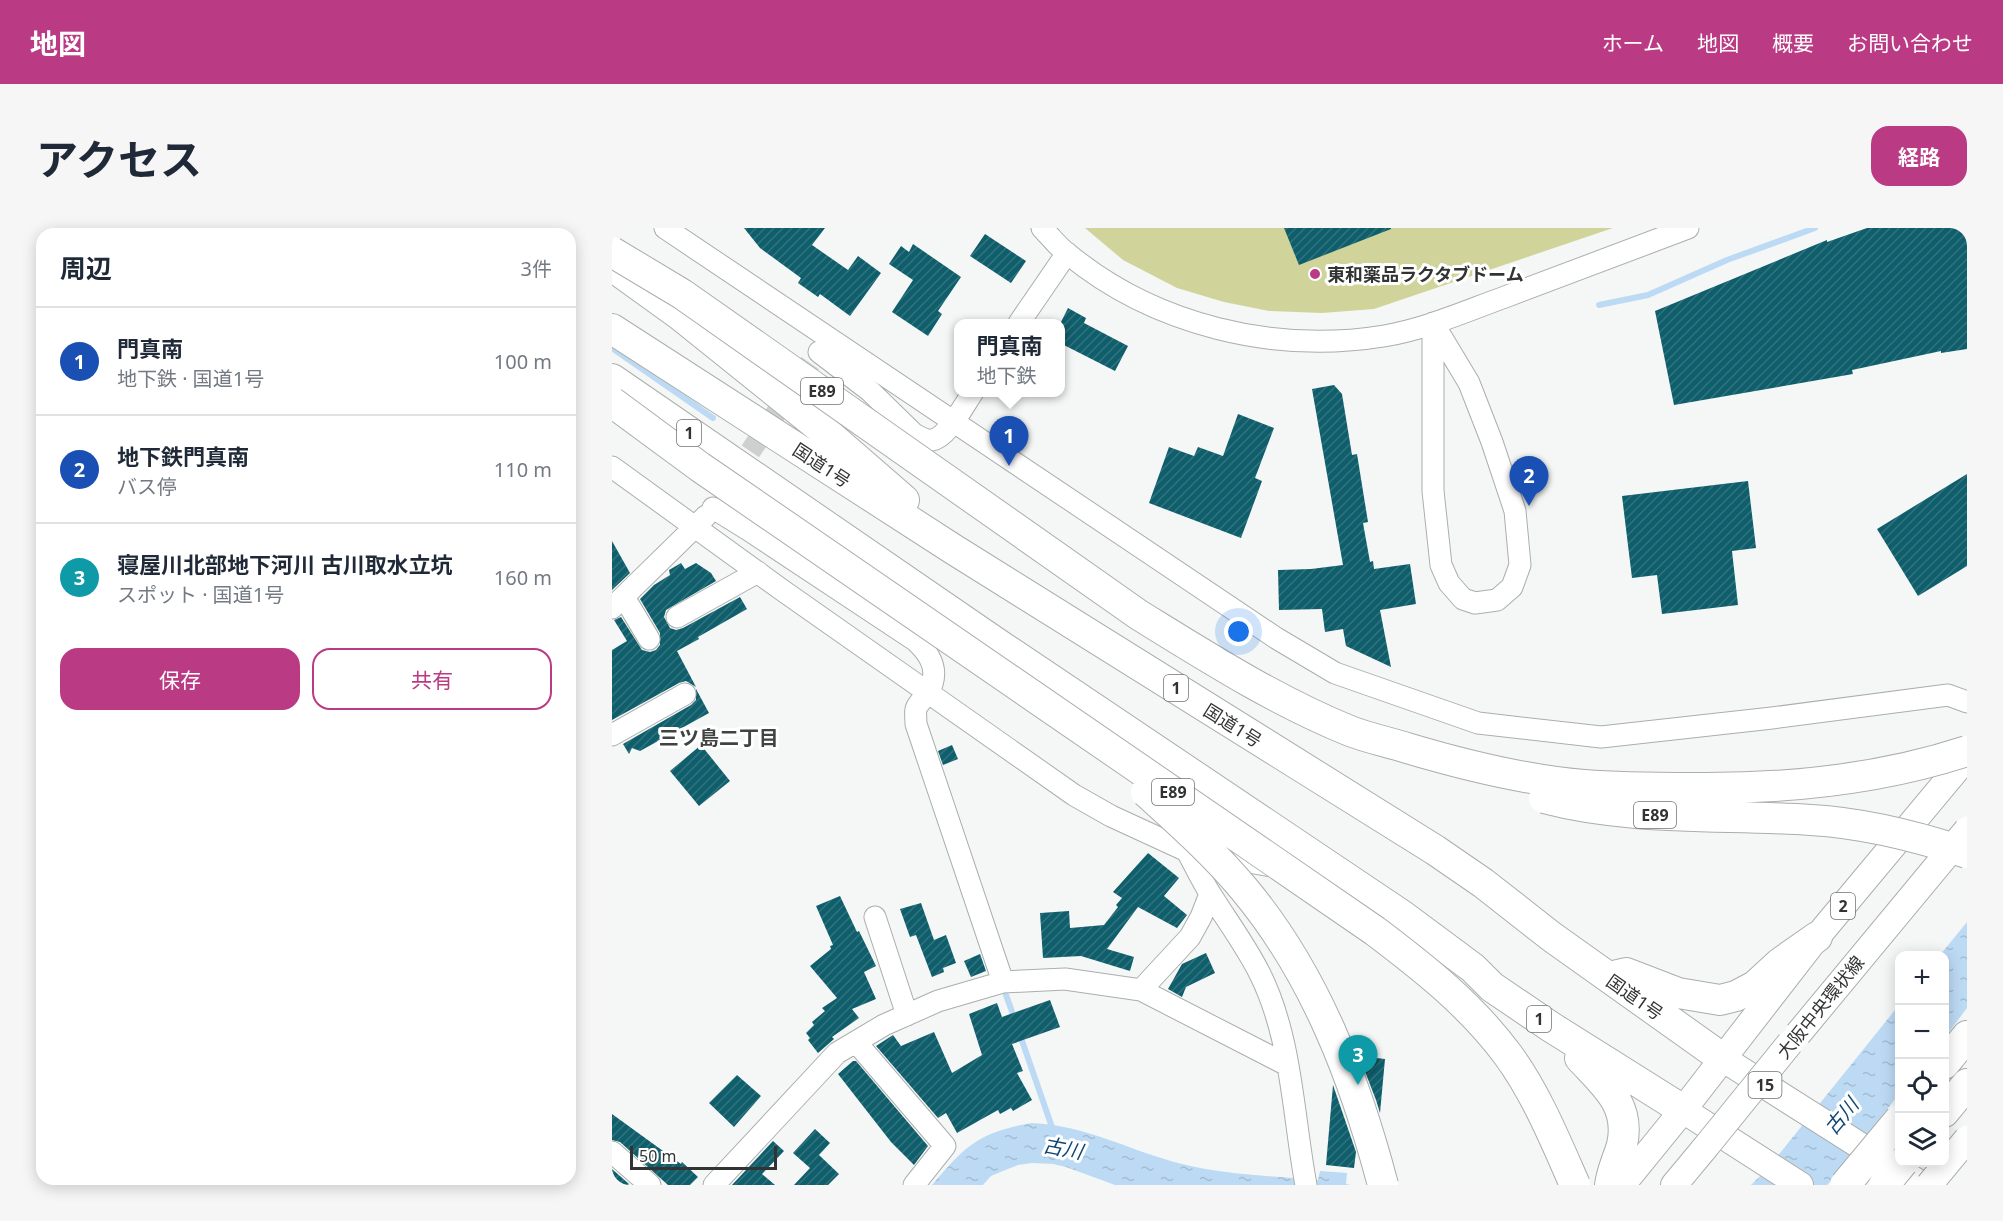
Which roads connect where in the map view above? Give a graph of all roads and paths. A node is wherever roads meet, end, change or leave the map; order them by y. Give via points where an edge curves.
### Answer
1 (665, 228) edge
2 (1042, 228) edge
3 (1688, 228) edge
4 (612, 252) edge
5 (1067, 254) junction
6 (612, 266) edge
7 (1022, 319) edge
8 (1433, 323) junction
9 (612, 329) edge
10 (819, 351) junction
11 (612, 379) edge
12 (970, 397) edge
13 (612, 402) edge
14 (612, 416) edge
15 (953, 421) junction
16 (612, 467) edge
17 (766, 486) junction
18 (696, 526) junction
19 (953, 549) junction
20 (758, 572) junction
21 (618, 603) edge
22 (910, 611) junction
23 (677, 616) dead end
24 (649, 639) dead end
25 (928, 692) junction
26 (685, 694) dead end
27 (1967, 702) edge
28 (1351, 731) junction
29 (612, 735) edge
30 (1967, 751) edge
31 (1967, 757) edge
32 (1967, 830) edge
33 (1187, 851) junction
34 (1967, 853) edge
35 (1340, 874) junction
36 (1210, 894) junction
37 (875, 917) dead end
38 (1817, 937) junction
39 (1608, 977) junction
40 (1003, 982) junction
41 (1141, 990) junction
42 (907, 1015) junction
43 (1551, 1027) junction
44 (1967, 1036) edge
45 (856, 1042) junction
46 (1722, 1058) junction
47 (1948, 1059) edge
48 (1287, 1065) junction
49 (1967, 1084) edge
50 (1949, 1106) edge
51 (1683, 1110) junction
52 (1895, 1124) edge
53 (1967, 1139) edge
54 (612, 1152) edge
55 (1899, 1167) edge
56 (651, 1185) edge
57 (714, 1185) edge
58 (914, 1185) edge
59 (1306, 1185) edge
60 (1383, 1185) edge
61 (1575, 1185) edge
62 (1610, 1185) edge
63 (1620, 1185) edge
64 (1674, 1185) edge
65 (1800, 1185) edge
66 (1845, 1185) edge
67 (1884, 1185) edge
68 (1922, 1185) edge
69 (1929, 1185) edge

1 - 10 street
2 - 5 street
3 - 8 street
4 - 28 highway, E89, bridge via 691,300 1139,615 1278,697
5 - 7 street
5 - 8 street via 1112,285 1165,312 1213,328 1267,339 1326,341 1384,336
6 - 19 highway via 680,315 897,493
8 - 8 street via 1469,383 1515,511 1520,565 1512,587 1497,600 1475,603 1463,599 1449,583 1441,565 1432,491
9 - 19 highway, 国道1号 / 1
10 - 15 street
10 - 15 street via 914,434 931,440 939,438
11 - 17 highway, 1
12 - 15 street
13 - 22 highway, E89, bridge
14 - 17 highway
15 - 27 street via 1276,638 1335,673 1478,723 1601,737 1948,696
16 - 18 street
17 - 35 highway, 1
18 - 20 street
18 - 21 street
18 - 25 street via 714,506 916,641 935,669
19 - 39 highway, 国道1号 / 1 via 1435,850
20 - 23 street
20 - 25 street
21 - 24 street
22 - 60 highway, E89, bridge via 1141,788 1198,839 1244,889 1306,980 1330,1028 1371,1140
22 - 61 highway, E89, bridge via 1423,967 1459,999 1509,1057
25 - 33 street via 1074,795
25 - 40 street via 915,710 916,724
26 - 29 street
28 - 30 highway, E89, bridge via 1505,773 1583,785 1654,788 1808,784 1886,772
28 - 34 highway, E89, bridge via 1424,762 1551,800 1665,816 1811,819 1863,825
31 - 38 main road, 2
32 - 64 main road, 大阪中央環状線, bridge
33 - 35 street
33 - 36 street
35 - 43 highway, 1
36 - 41 street via 1190,937
36 - 48 street via 1261,975
37 - 42 street
38 - 39 highway via 1755,986 1719,1000 1678,993 1626,973
38 - 46 main road, 2
39 - 46 highway, 国道1号 / 1
40 - 41 street via 1065,979
40 - 42 street via 938,1001
41 - 48 street
42 - 45 street
43 - 51 highway, 1
43 - 62 highway via 1615,1095 1624,1130
44 - 47 highway
45 - 57 street via 837,1053
45 - 58 street via 945,1146
46 - 51 main road, 2
46 - 68 main road, 15
48 - 59 street
49 - 50 highway
51 - 63 main road, 2
51 - 65 main road
52 - 66 highway, bridge
53 - 69 main road, bridge
54 - 56 street
55 - 67 highway, bridge

